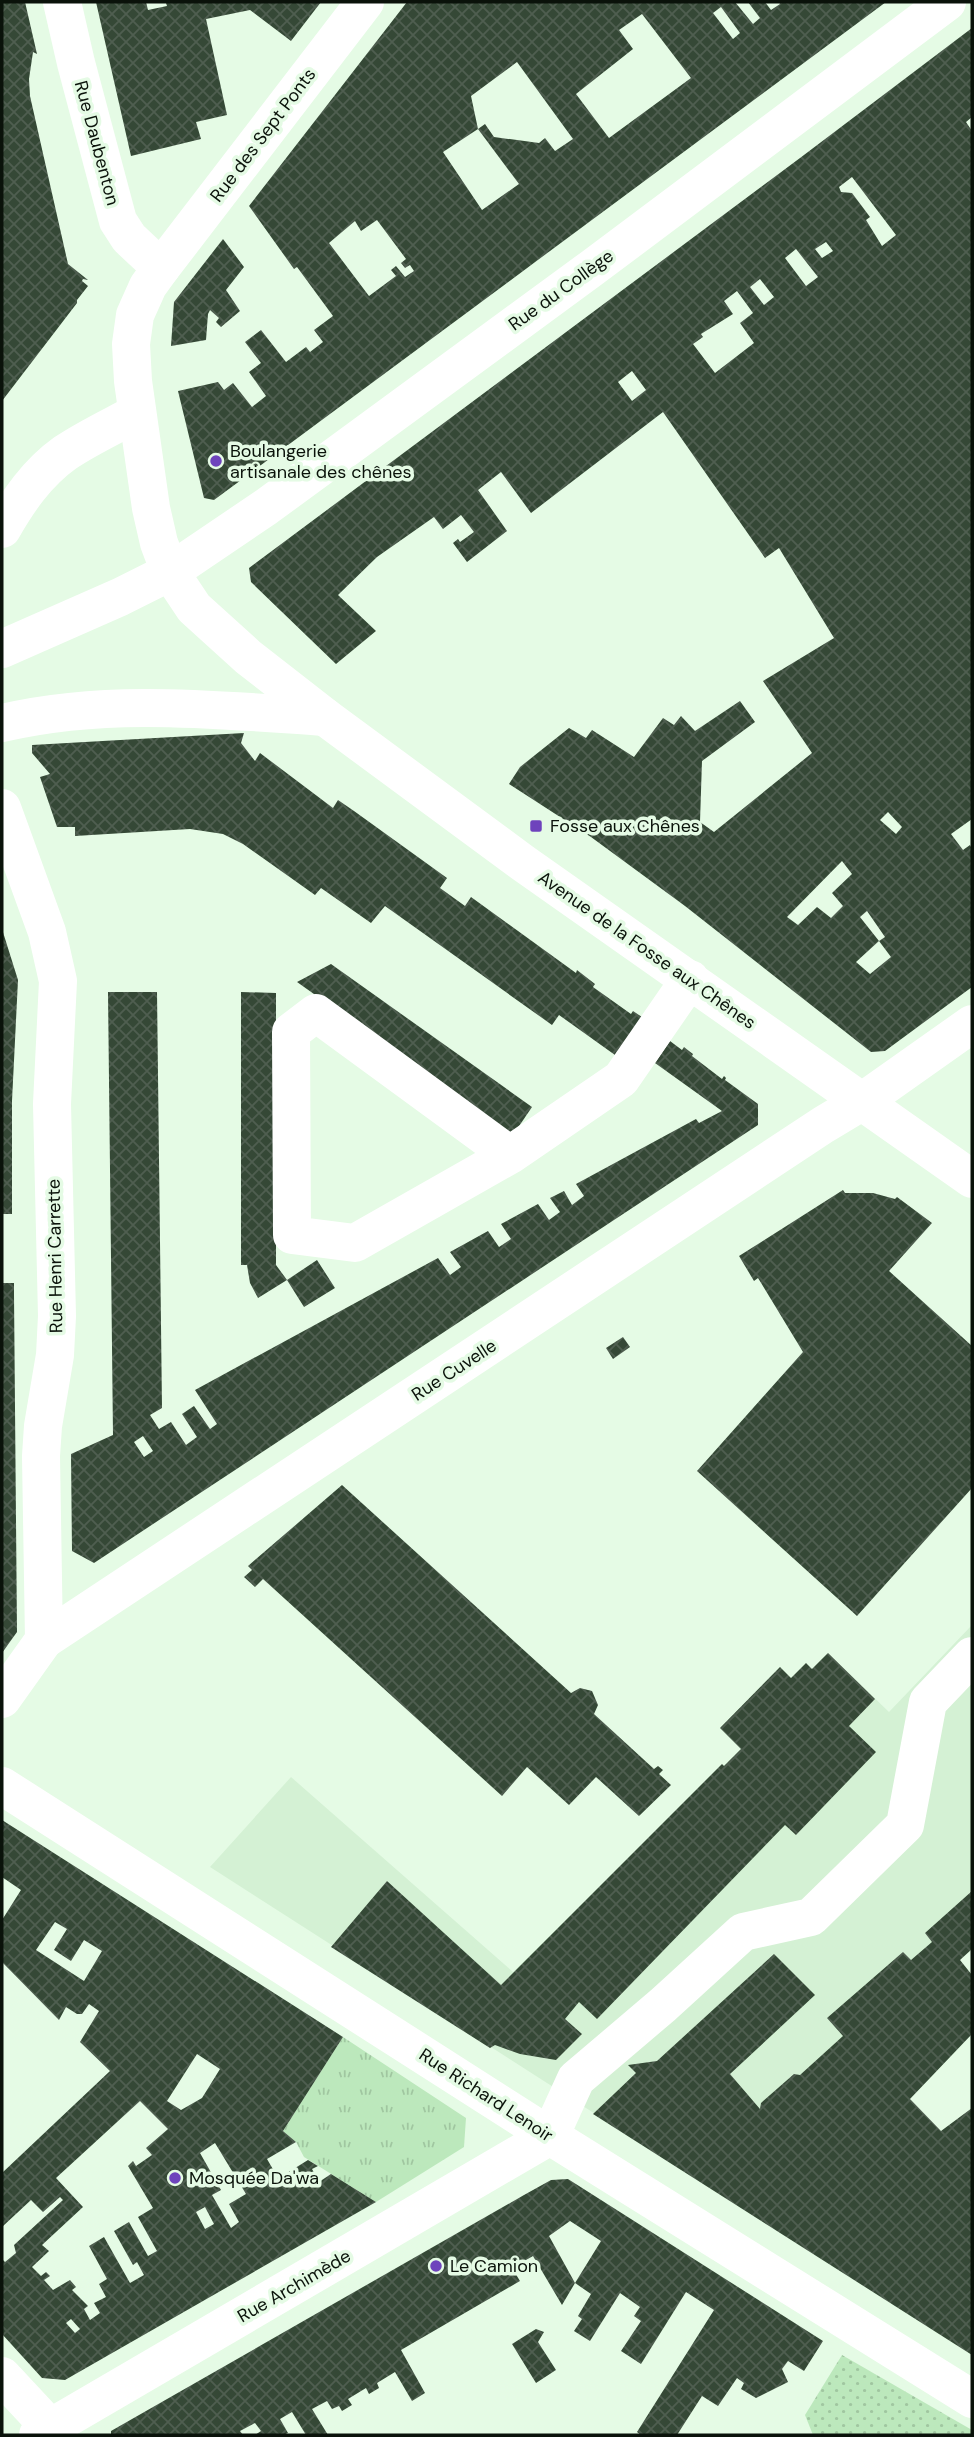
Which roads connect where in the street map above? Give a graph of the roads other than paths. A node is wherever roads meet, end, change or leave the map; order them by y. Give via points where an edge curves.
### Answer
1 (62, 2) edge
2 (365, 2) edge
3 (947, 2) edge
4 (161, 268) junction
5 (137, 413) junction
6 (2, 529) edge
7 (170, 572) junction
8 (2, 649) edge
9 (325, 717) junction
10 (2, 723) edge
11 (2, 808) edge
12 (690, 979) junction
13 (972, 1024) edge
14 (863, 1101) junction
15 (510, 1155) junction
16 (972, 1179) edge
17 (44, 1640) junction
18 (972, 1656) edge
19 (2, 1699) edge
20 (2, 1786) edge
21 (550, 2136) junction
22 (2, 2376) edge
23 (972, 2399) edge
24 (49, 2433) edge

1 - 4 street, Rue Daubenton via 118,221
2 - 4 street, Rue des Sept Ponts
3 - 7 street, Rue du Collège via 278,499
4 - 5 street, Rue des Sept Ponts via 141,300 132,330
5 - 6 street via 65,453 37,477
5 - 7 street, Rue des Sept Ponts via 154,525
7 - 8 street, Rue du Collège
7 - 9 street, Avenue de la Fosse aux Chênes via 205,619
9 - 10 street via 135,706
9 - 12 street, Avenue de la Fosse aux Chênes
11 - 17 street, Rue Henri Carrette via 47,932 58,981 52,1104 57,1316 41,1455
12 - 14 street, Avenue de la Fosse aux Chênes
12 - 15 street via 621,1079
13 - 14 street, Rue Cuvelle
14 - 16 street, Avenue de la Fosse aux Chênes
14 - 17 street, Rue Cuvelle
15 - 15 street via 355,1243 292,1235 291,1032 316,1013
17 - 19 street
18 - 21 street via 928,1702 905,1825 811,1917 743,1932 576,2079
20 - 21 street, Rue Richard Lenoir
21 - 23 street, Rue Richard Lenoir
21 - 24 street, Rue Archimède
22 - 24 street

